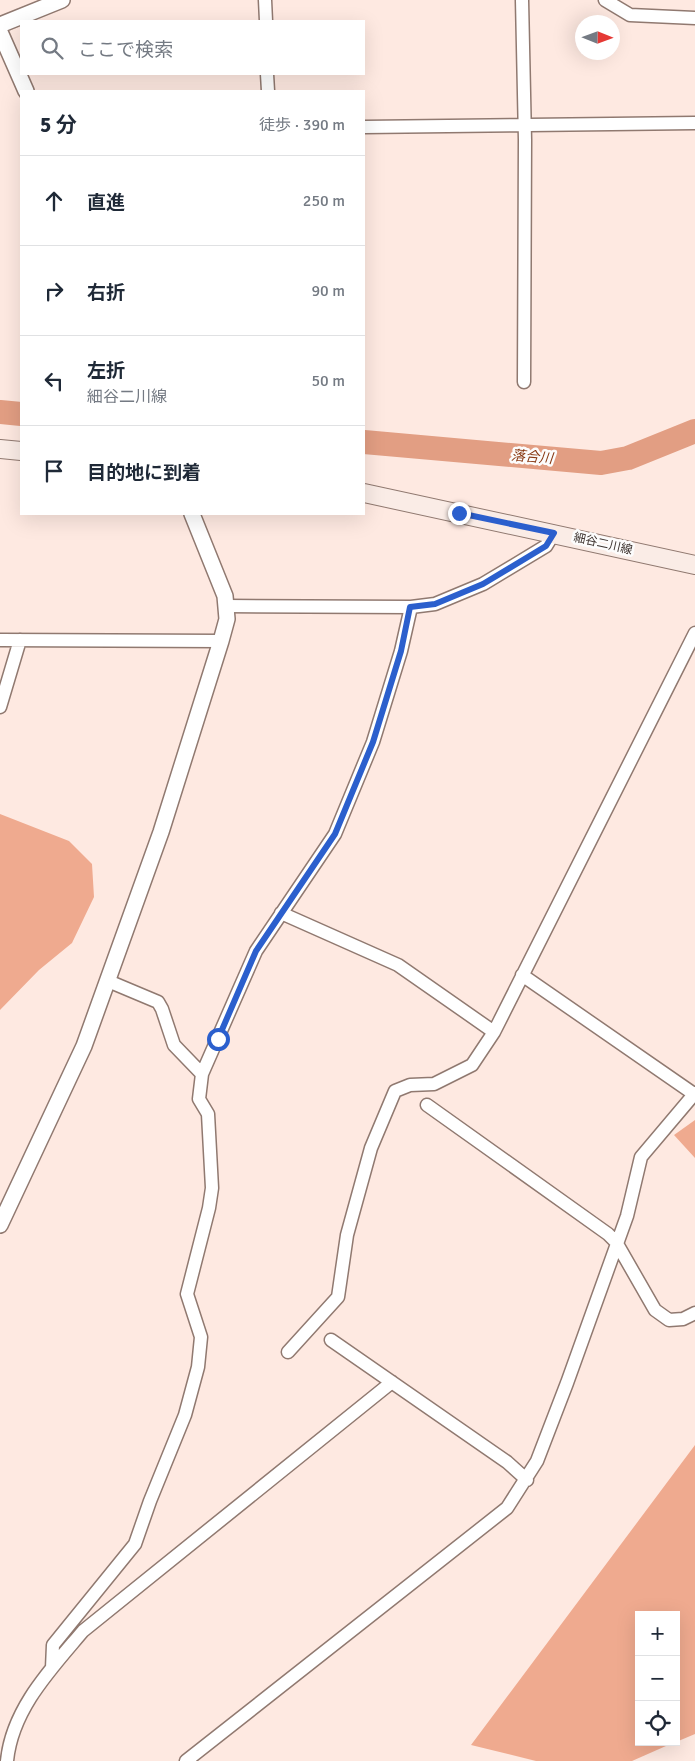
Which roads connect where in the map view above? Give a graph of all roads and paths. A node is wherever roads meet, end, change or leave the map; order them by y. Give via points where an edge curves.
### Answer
1 (62, 0) edge
2 (265, 0) edge
3 (522, 0) edge
4 (605, 0) edge
5 (695, 18) edge
6 (266, 20) edge
7 (0, 25) edge
8 (0, 32) edge
9 (267, 75) edge
10 (26, 90) edge
11 (268, 90) edge
12 (695, 123) edge
13 (524, 124) junction
14 (365, 127) edge
15 (524, 382) dead end
16 (0, 449) edge
17 (20, 451) edge
18 (365, 493) edge
19 (192, 515) edge
20 (554, 533) junction
21 (695, 565) edge
22 (226, 606) junction
23 (410, 607) junction
24 (695, 633) edge
25 (0, 640) edge
26 (20, 640) junction
27 (221, 641) junction
28 (0, 707) edge
29 (281, 913) junction
30 (522, 975) junction
31 (108, 982) junction
32 (494, 1032) junction
33 (202, 1074) junction
34 (695, 1093) edge
35 (427, 1105) dead end
36 (0, 1225) edge
37 (616, 1242) junction
38 (695, 1313) edge
39 (331, 1340) dead end
40 (288, 1352) dead end
41 (392, 1382) junction
42 (527, 1480) junction
43 (52, 1668) junction
44 (7, 1761) edge
45 (186, 1761) edge

1 - 7 street
2 - 6 street
3 - 13 street
4 - 5 street via 630,15
8 - 10 street
9 - 11 street
12 - 13 street
13 - 14 street
13 - 15 street
16 - 17 main road
18 - 20 main road, 細谷二川線
19 - 22 street via 225,596
20 - 21 main road, 細谷二川線
20 - 23 street via 546,546 483,584 435,604
22 - 23 street
22 - 27 street via 227,618
23 - 29 street via 401,651 373,742 335,834
24 - 30 street
25 - 26 street
26 - 27 street
26 - 28 street
27 - 31 street via 161,832
29 - 32 street via 398,966
29 - 33 street via 256,951
30 - 32 street
30 - 34 street
31 - 33 street via 158,1002 174,1044
31 - 36 street via 84,1046
32 - 40 street via 472,1065 434,1084 395,1091 371,1148 348,1235 338,1297
33 - 43 street via 199,1099 208,1114 212,1188 187,1294 201,1336 198,1367 185,1415 135,1544 53,1645
34 - 37 street via 641,1157 627,1216
35 - 37 street
37 - 38 street via 656,1310 669,1320 683,1319
37 - 42 street via 567,1384
39 - 41 street
41 - 42 street via 507,1462
41 - 43 street via 83,1631
42 - 45 street via 507,1508
43 - 44 street via 25,1706 14,1730

